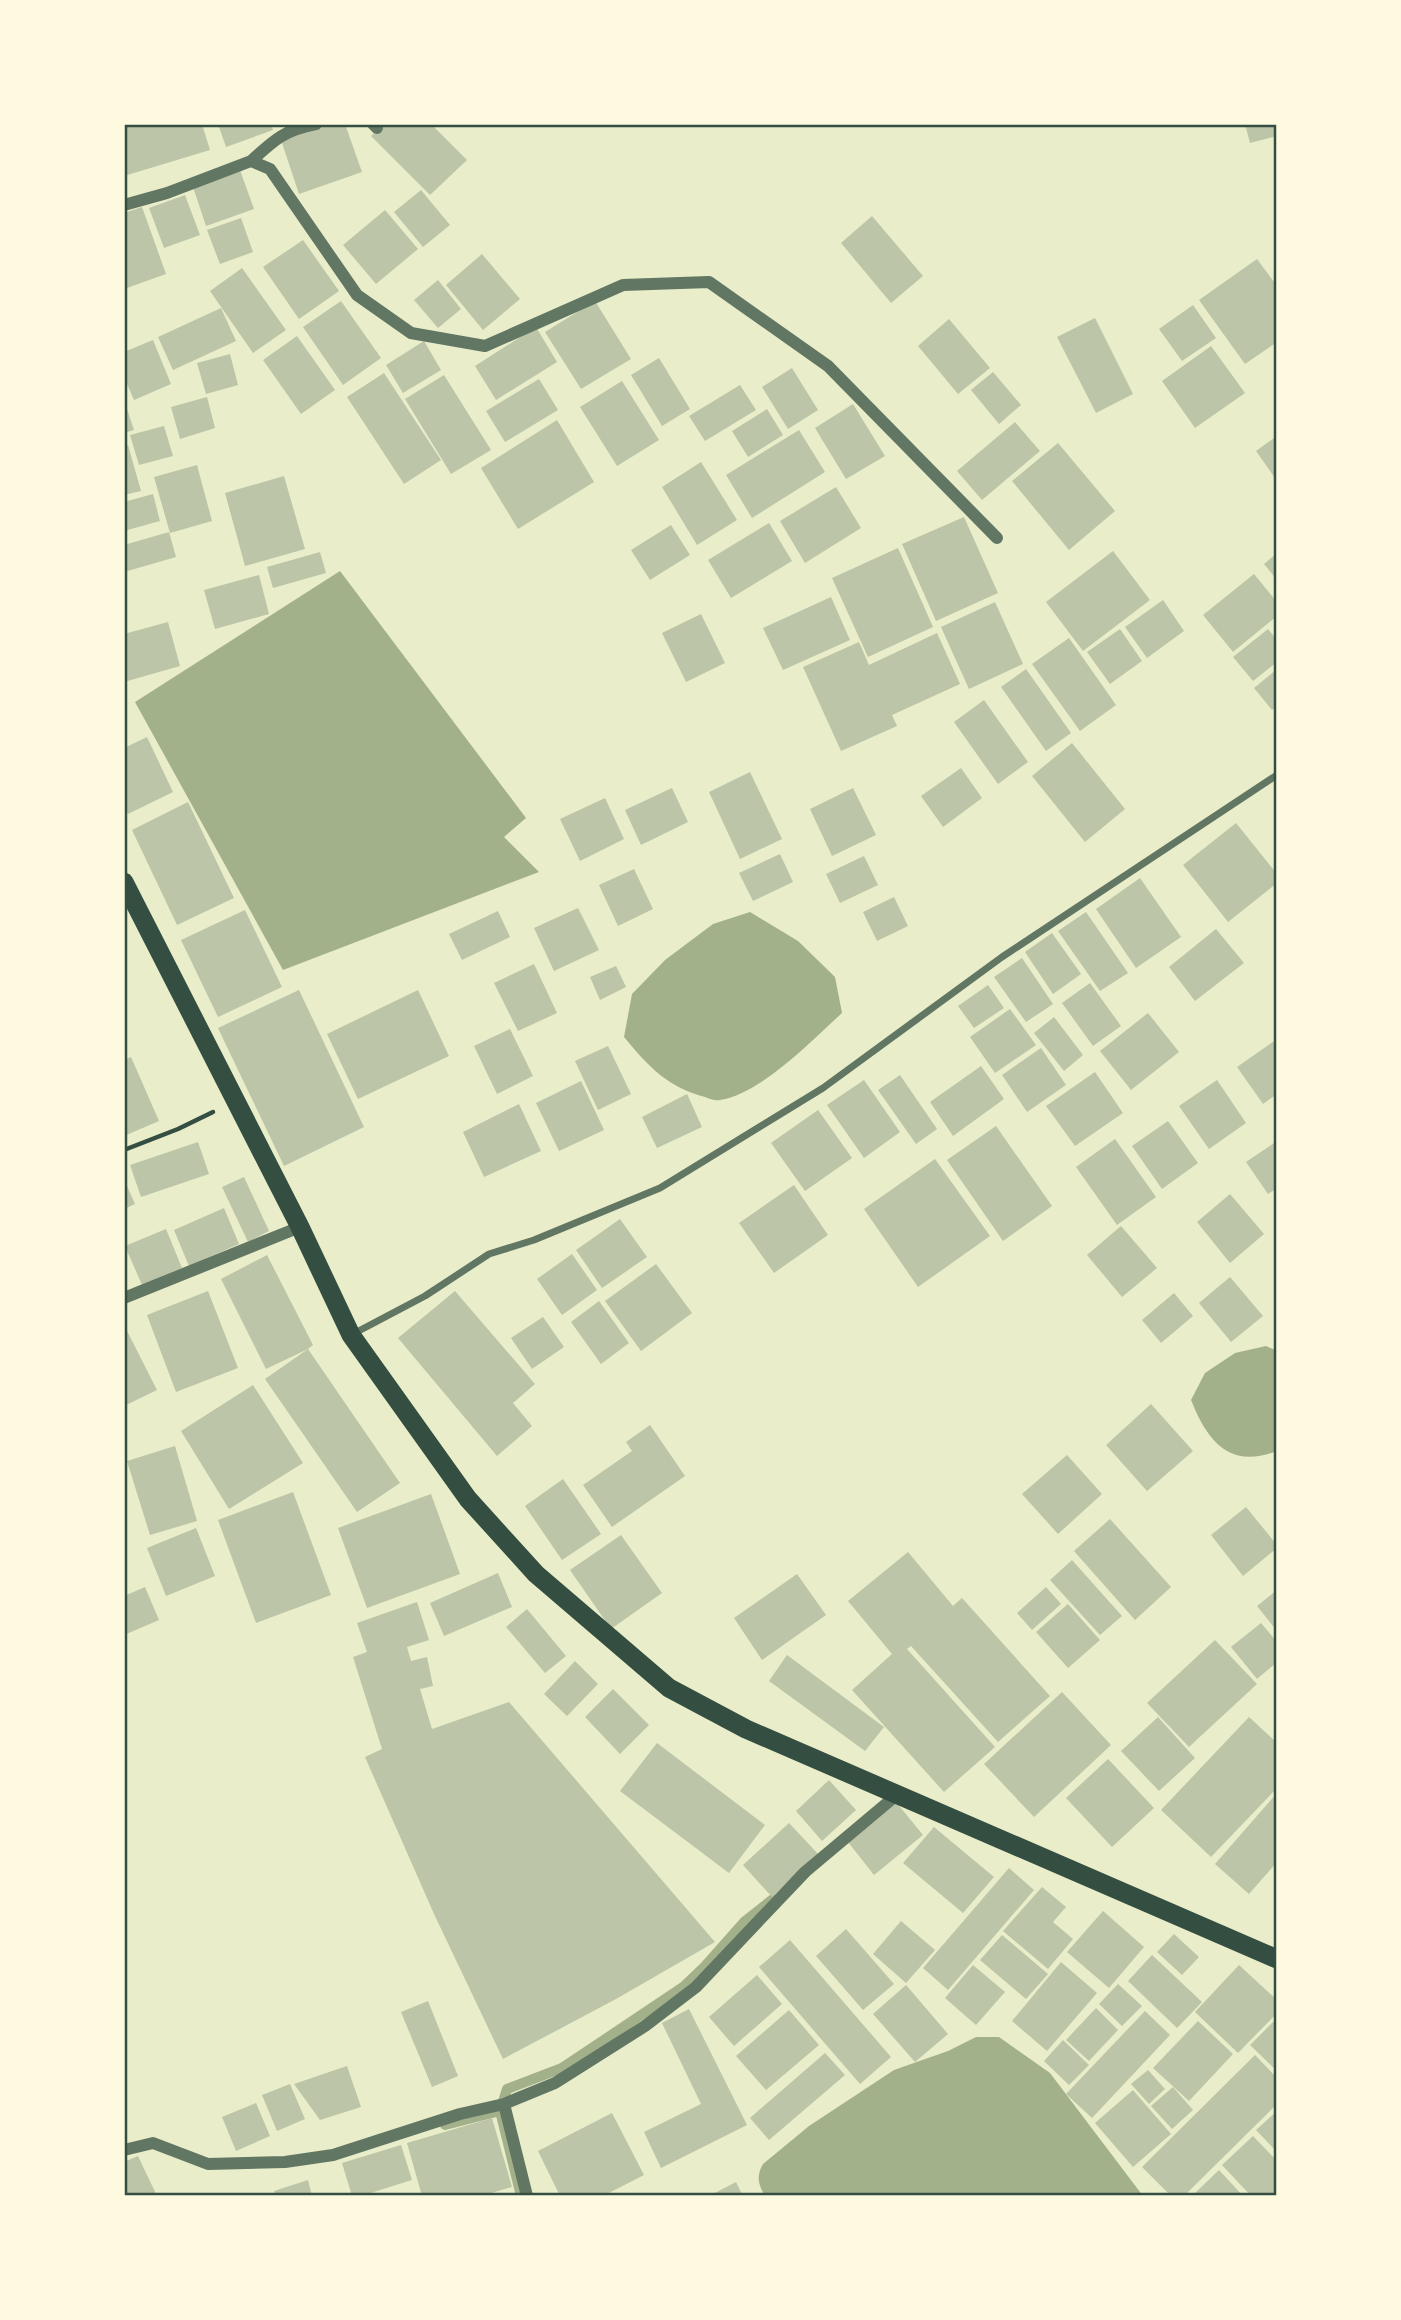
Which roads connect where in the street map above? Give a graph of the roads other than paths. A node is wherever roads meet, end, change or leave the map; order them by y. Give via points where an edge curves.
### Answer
1 (316, 124) edge
2 (251, 162) junction
3 (124, 205) edge
4 (996, 538) dead end
5 (1277, 775) edge
6 (124, 882) edge
7 (300, 1227) junction
8 (124, 1298) edge
9 (351, 1335) junction
10 (899, 1794) junction
11 (1277, 1959) edge
12 (504, 2104) junction
13 (124, 2150) edge
14 (527, 2196) edge

1 - 2 street via 286,133
2 - 3 street
2 - 4 street via 270,169 357,295 411,333 485,346 623,285 709,282 828,366
5 - 9 street via 1002,957 823,1088 660,1188 489,1254 425,1296
6 - 7 highway
7 - 8 street
7 - 9 highway
9 - 10 highway via 477,1508 536,1574 669,1688 746,1729
10 - 11 highway
10 - 12 street via 806,1872 696,1987 645,2026 555,2083
12 - 13 street via 333,2155 285,2162 208,2164 153,2143
12 - 14 street

